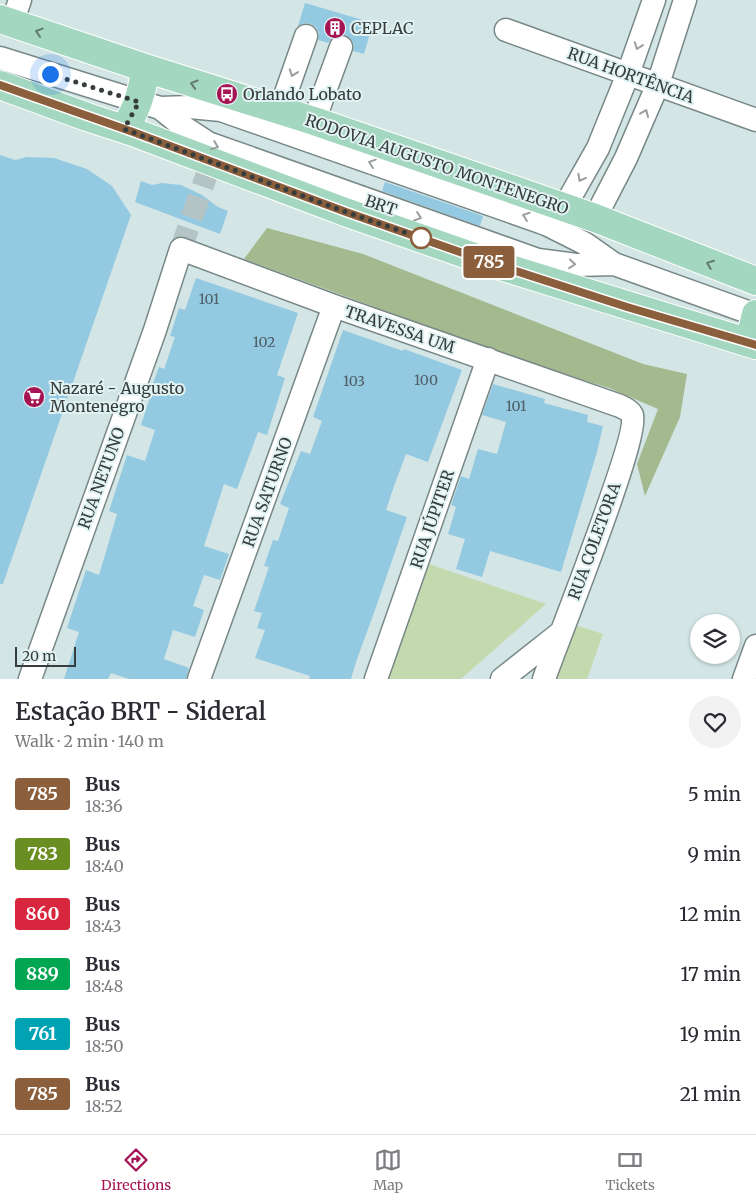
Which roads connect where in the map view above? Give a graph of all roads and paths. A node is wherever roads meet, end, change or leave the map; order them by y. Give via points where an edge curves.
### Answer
1 (654, 0) edge
2 (685, 0) edge
3 (10, 14) edge
4 (506, 30) dead end
5 (306, 36) dead end
6 (341, 47) dead end
7 (0, 58) edge
8 (145, 68) junction
9 (628, 74) junction
10 (658, 84) junction
11 (0, 85) edge
12 (150, 105) junction
13 (280, 110) junction
14 (756, 120) edge
15 (314, 121) junction
16 (124, 129) junction
17 (564, 208) junction
18 (595, 218) junction
19 (182, 249) joint
20 (614, 264) junction
21 (756, 281) edge
22 (334, 306) junction
23 (756, 315) edge
24 (752, 344) edge
25 (488, 359) junction
26 (620, 406) joint
27 (560, 633) junction
28 (756, 646) edge
29 (30, 679) edge
30 (199, 679) edge
31 (376, 679) edge
32 (502, 679) edge
33 (544, 679) edge
34 (744, 679) edge

1 -> 9 street
2 - 10 street
8 -> 3 main road, RODOVIA AUGUSTO MONTENEGRO
4 - 9 street, RUA HORTÊNCIA
5 -> 13 street
6 - 15 street
7 - 12 street, BRT
8 - 12 main road via 143,85
13 -> 8 main road, RODOVIA AUGUSTO MONTENEGRO
9 - 10 street, RUA HORTÊNCIA
9 -> 17 street via 598,148
10 - 14 street, RUA HORTÊNCIA
18 -> 10 street via 626,158
11 - 16 main road
12 - 16 main road
20 -> 12 street, BRT via 584,242 546,224 221,110
12 -> 20 street, BRT via 208,143 538,260 576,265
13 - 15 main road, RODOVIA AUGUSTO MONTENEGRO
15 - 17 main road, RODOVIA AUGUSTO MONTENEGRO
16 - 24 main road via 494,264
17 - 18 main road, RODOVIA AUGUSTO MONTENEGRO
21 -> 18 main road, RODOVIA AUGUSTO MONTENEGRO
19 - 22 street, TRAVESSA UM
19 - 29 street, RUA NETUNO
20 - 23 street, BRT
22 - 25 street, TRAVESSA UM
22 - 30 street, RUA SATURNO
23 - 24 main road
25 - 26 street, TRAVESSA UM
25 - 31 street, RUA JÚPITER
26 - 27 street, RUA COLETORA via 632,414 628,442 611,498
27 - 32 street
27 - 33 street, RUA COLETORA
28 - 34 street

